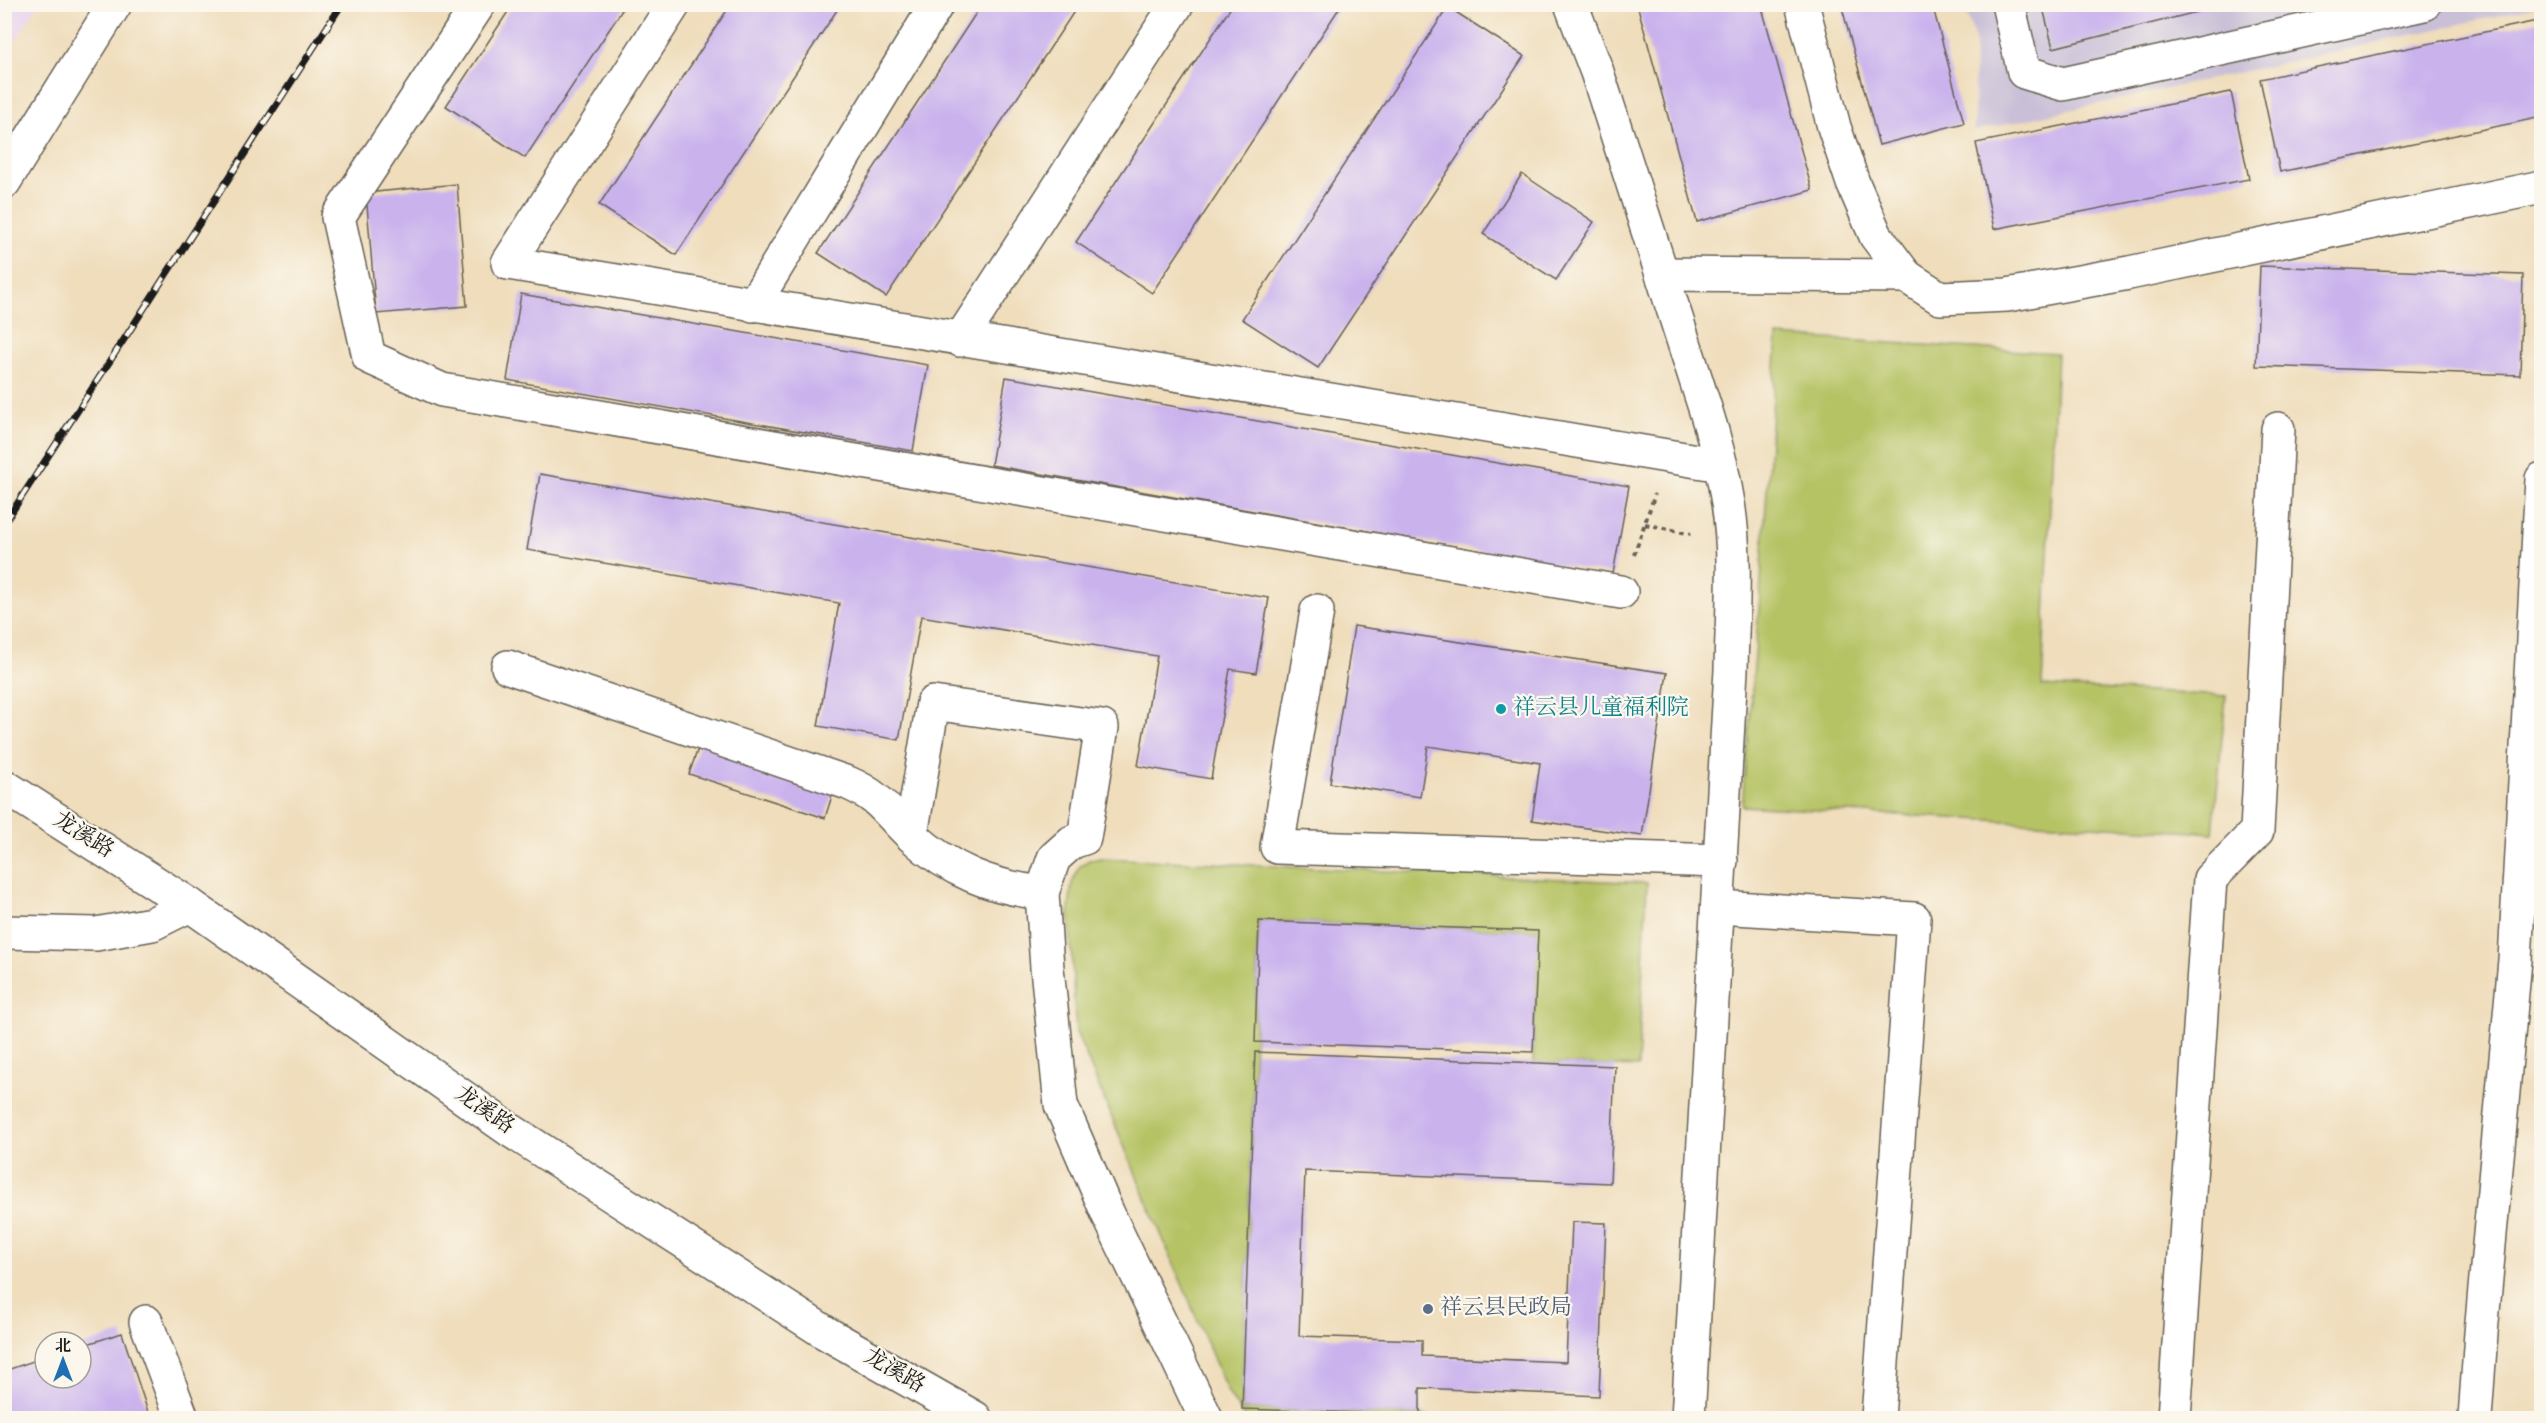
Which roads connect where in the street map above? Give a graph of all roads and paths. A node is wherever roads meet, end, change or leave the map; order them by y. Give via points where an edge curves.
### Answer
1 (116, 4) edge
2 (479, 4) edge
3 (674, 4) edge
4 (937, 4) edge
5 (1572, 4) edge
6 (1802, 4) edge
7 (2008, 4) edge
8 (2424, 4) edge
9 (1169, 8) edge
10 (4, 182) edge
11 (2541, 187) edge
12 (1662, 274) junction
13 (1906, 276) junction
14 (753, 305) junction
15 (960, 340) junction
16 (2278, 429) dead end
17 (1669, 456) junction
18 (1720, 465) junction
19 (2541, 479) edge
20 (1621, 592) joint
21 (1317, 611) dead end
22 (508, 668) dead end
23 (4, 786) edge
24 (911, 836) junction
25 (1721, 861) junction
26 (1042, 893) junction
27 (190, 904) junction
28 (1719, 907) junction
29 (4, 932) edge
30 (146, 1322) dead end
31 (182, 1419) edge
32 (975, 1419) edge
33 (1206, 1419) edge
34 (1688, 1419) edge
35 (1878, 1419) edge
36 (2174, 1419) edge
37 (2475, 1419) edge

1 - 10 street
2 - 20 street via 338,217 369,357 442,390
3 - 14 street via 508,263
4 - 14 street
5 - 12 street
6 - 13 street via 1853,183 1876,236
7 - 8 street via 2024,72 2063,84
9 - 15 street
11 - 13 street via 2007,295 1940,298
12 - 13 street
12 - 18 street
14 - 15 street
15 - 17 street
16 - 36 street via 2257,831 2210,879
17 - 18 street
17 - 20 path
18 - 25 street via 1729,504 1733,571
19 - 37 street via 2515,960
21 - 25 street via 1277,847
22 - 24 street via 865,790
23 - 27 street, 龙溪路
24 - 26 street via 981,880
24 - 26 street via 933,703 1102,727 1084,838 1072,842 1053,858
25 - 28 street
26 - 33 street via 1061,1105 1108,1214
27 - 29 street via 152,924 96,933
27 - 32 street, 龙溪路 via 510,1130 826,1333
28 - 34 street
28 - 35 street via 1914,919
30 - 31 street

